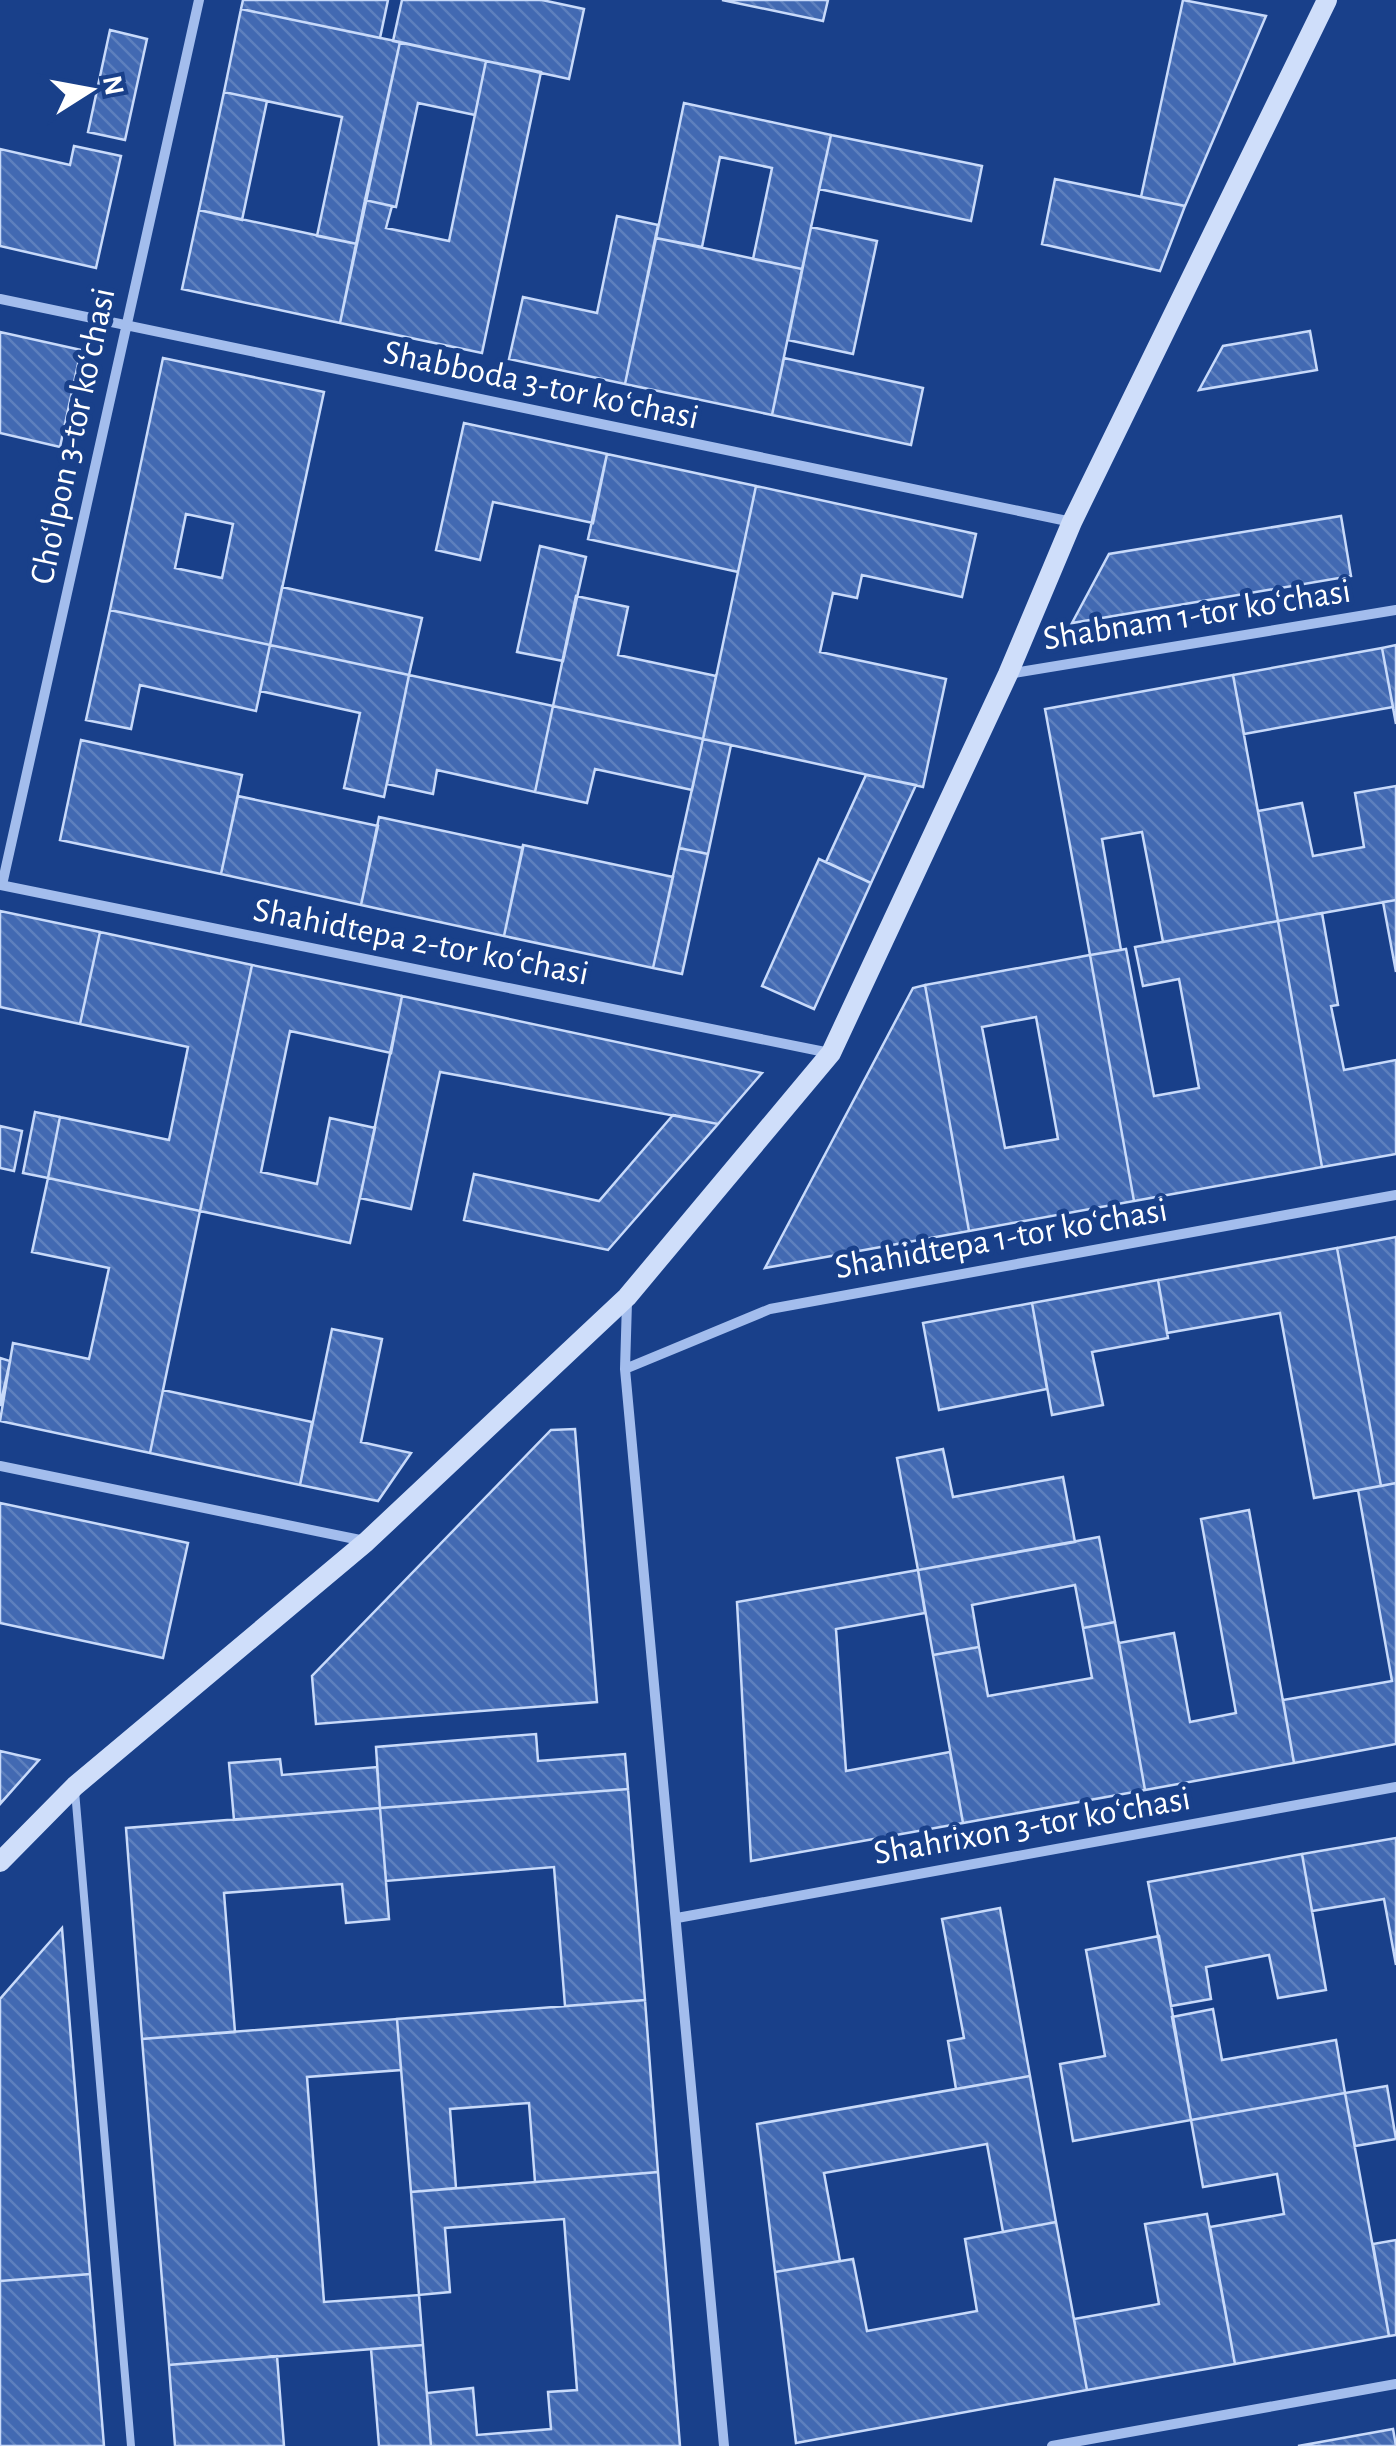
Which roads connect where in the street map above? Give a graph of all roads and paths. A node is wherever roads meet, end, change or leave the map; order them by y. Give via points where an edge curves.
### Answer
1 (200, 0) edge
2 (1326, 0) edge
3 (0, 300) edge
4 (125, 327) junction
5 (1072, 522) junction
6 (1396, 610) edge
7 (1008, 674) junction
8 (1, 885) edge
9 (831, 1053) junction
10 (1396, 1195) edge
11 (627, 1296) junction
12 (625, 1370) junction
13 (0, 1466) edge
14 (366, 1542) junction
15 (75, 1786) junction
16 (1396, 1788) edge
17 (0, 1862) edge
18 (677, 1918) junction
19 (1396, 2384) edge
20 (131, 2446) edge
21 (724, 2446) edge
22 (1052, 2446) edge

1 - 4 street, Cho‘lpon 3-tor koʻchasi
2 - 5 street
3 - 4 street, Shabboda 3-tor koʻchasi
4 - 5 street, Shabboda 3-tor koʻchasi
4 - 8 street, Cho‘lpon 3-tor koʻchasi
5 - 7 street
6 - 7 street, Shabnam 1-tor koʻchasi
7 - 9 street
8 - 9 street, Shahidtepa 2-tor koʻchasi
9 - 11 street
10 - 12 street, Shahidtepa 1-tor koʻchasi via 770,1310
11 - 12 street
11 - 14 street
12 - 18 street
13 - 14 street
14 - 15 street
15 - 17 street
15 - 20 lane
16 - 18 street, Shahrixon 3-tor koʻchasi
18 - 21 street
19 - 22 street

